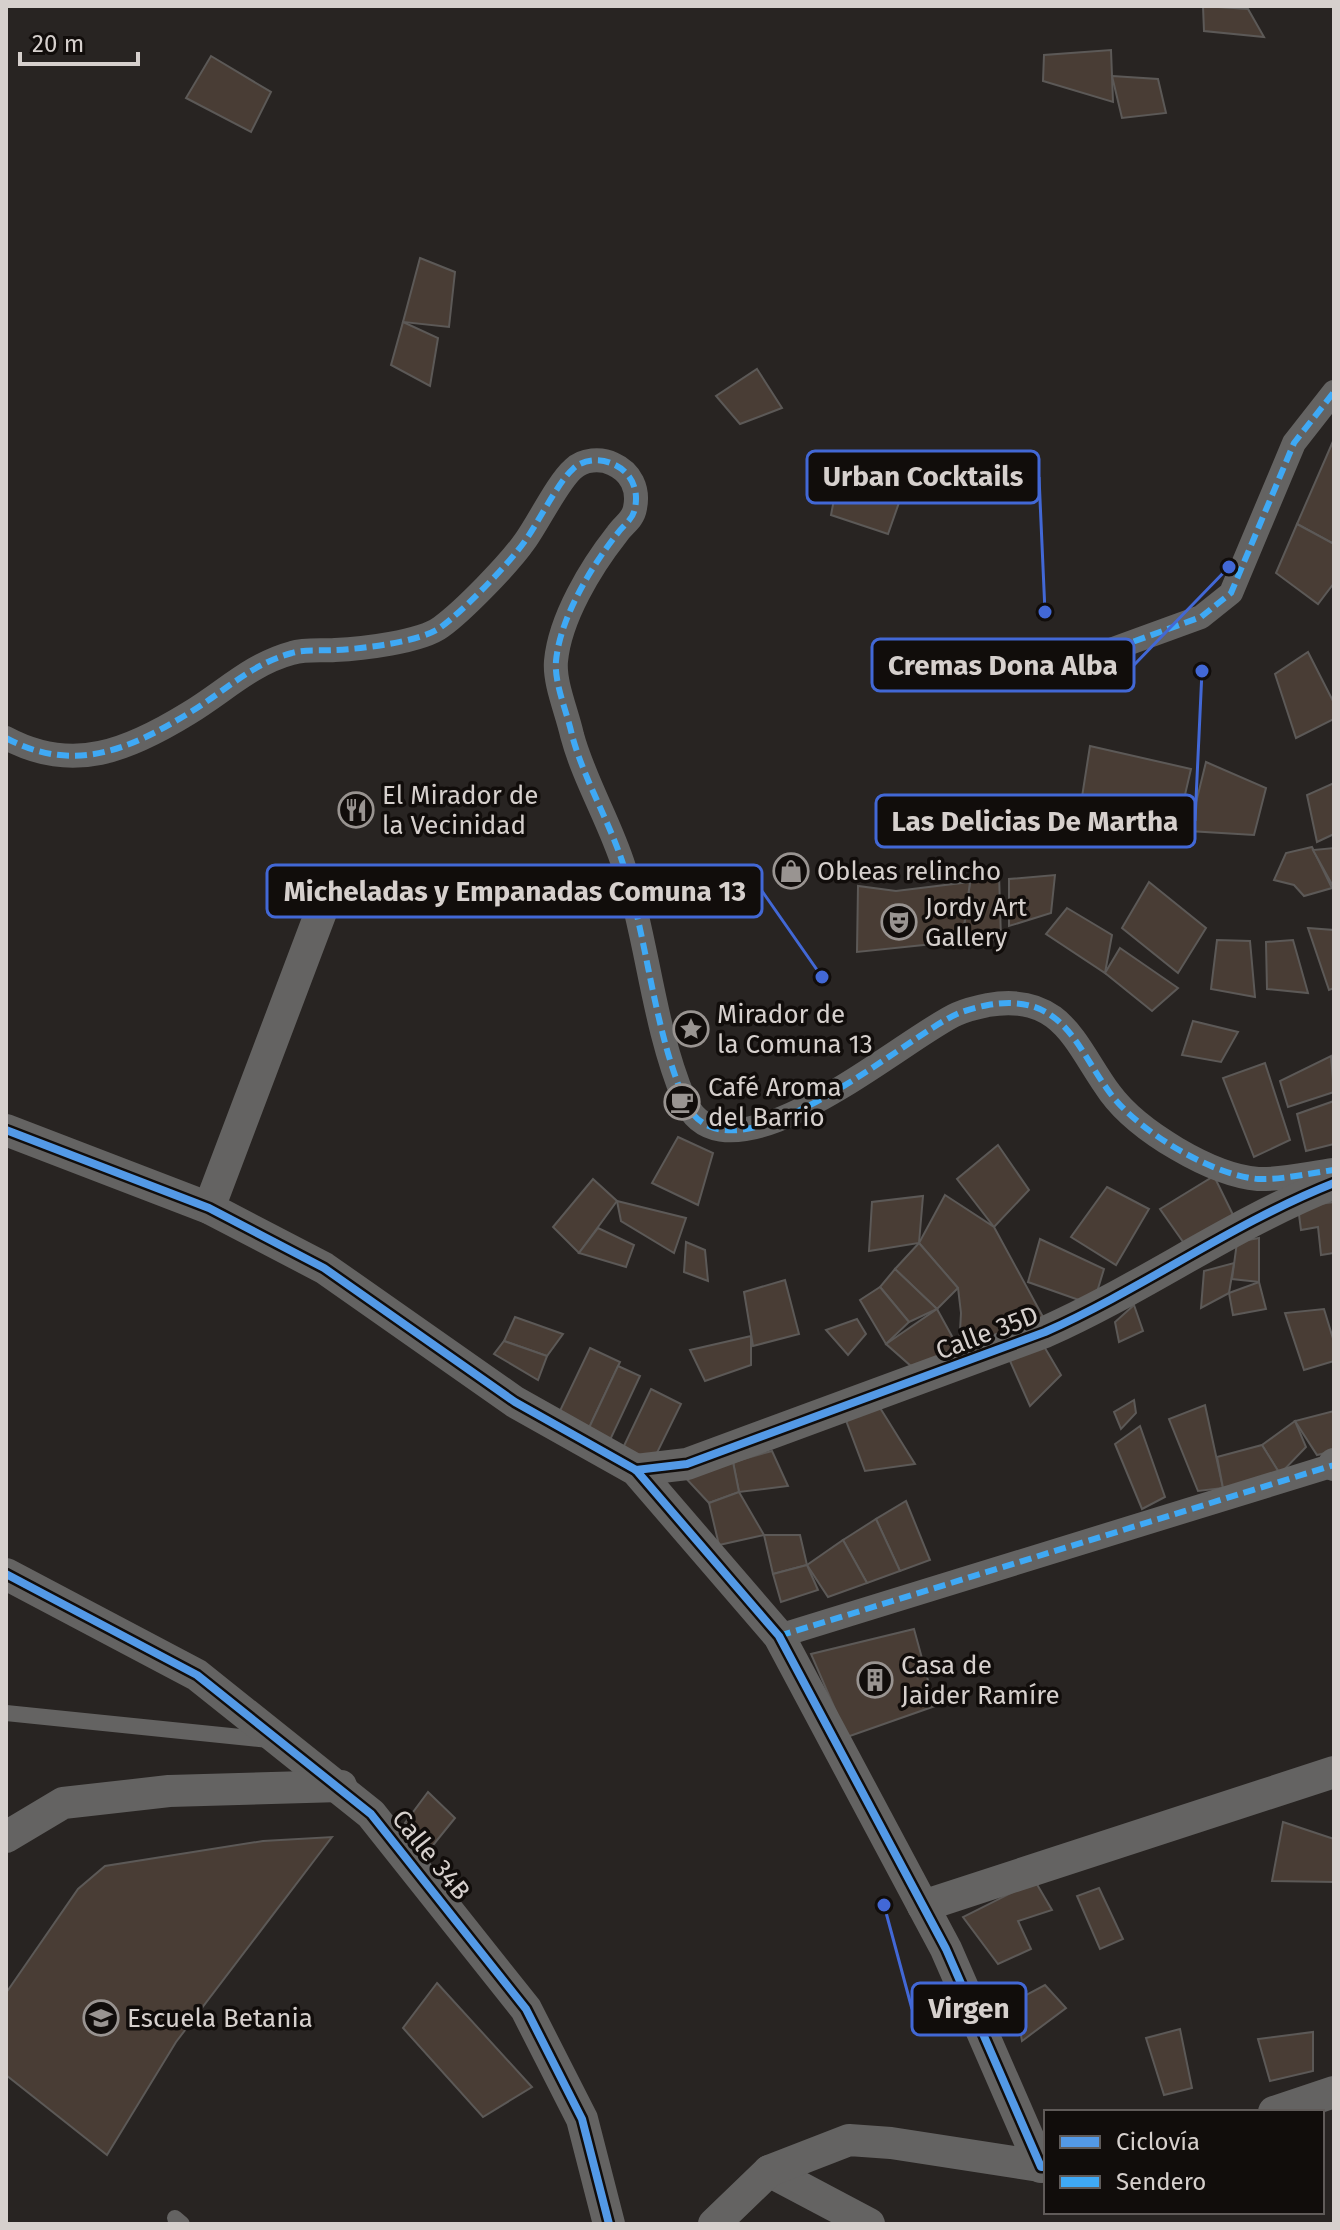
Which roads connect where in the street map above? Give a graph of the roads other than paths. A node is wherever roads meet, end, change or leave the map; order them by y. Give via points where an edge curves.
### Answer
1 (1334, 392) edge
2 (1083, 660) dead end
3 (6, 738) edge
4 (324, 904) dead end
5 (6, 1130) edge
6 (1334, 1170) edge
7 (1334, 1183) edge
8 (209, 1208) junction
9 (1334, 1464) edge
10 (636, 1470) junction
11 (6, 1574) edge
12 (779, 1636) junction
13 (6, 1713) edge
14 (283, 1741) junction
15 (1334, 1772) edge
16 (341, 1786) junction
17 (6, 1837) edge
18 (923, 1906) junction
19 (1334, 2092) edge
20 (1280, 2110) edge
21 (1044, 2167) edge
22 (769, 2171) junction
23 (609, 2224) edge
24 (714, 2224) edge
25 (869, 2224) edge

1 - 2 street via 1294,443 1231,593 1201,617
3 - 6 street via 28,750 108,755 190,713 244,673 294,651 344,650 438,631 520,549 573,468 591,460 611,462 629,474 637,491 635,515 585,586 563,628 555,665 575,747 624,866 660,1023 686,1105 702,1121 724,1130 804,1110 955,1015 992,1004 1028,1005 1060,1021 1086,1051 1111,1094 1154,1136 1200,1160 1257,1179
4 - 8 street
5 - 8 street
7 - 10 street, Calle 35D via 1045,1332 687,1464
8 - 10 street via 324,1268 515,1402
9 - 12 street
10 - 12 street
11 - 14 street, Calle 34B via 197,1675
12 - 18 street
13 - 14 lane
14 - 16 street, Calle 34B
15 - 18 street
16 - 17 street via 169,1791 63,1803
16 - 23 street, Calle 34B via 371,1814 526,2009 582,2119
18 - 21 street
19 - 20 street
21 - 22 street via 849,2140
22 - 24 street
22 - 25 street

